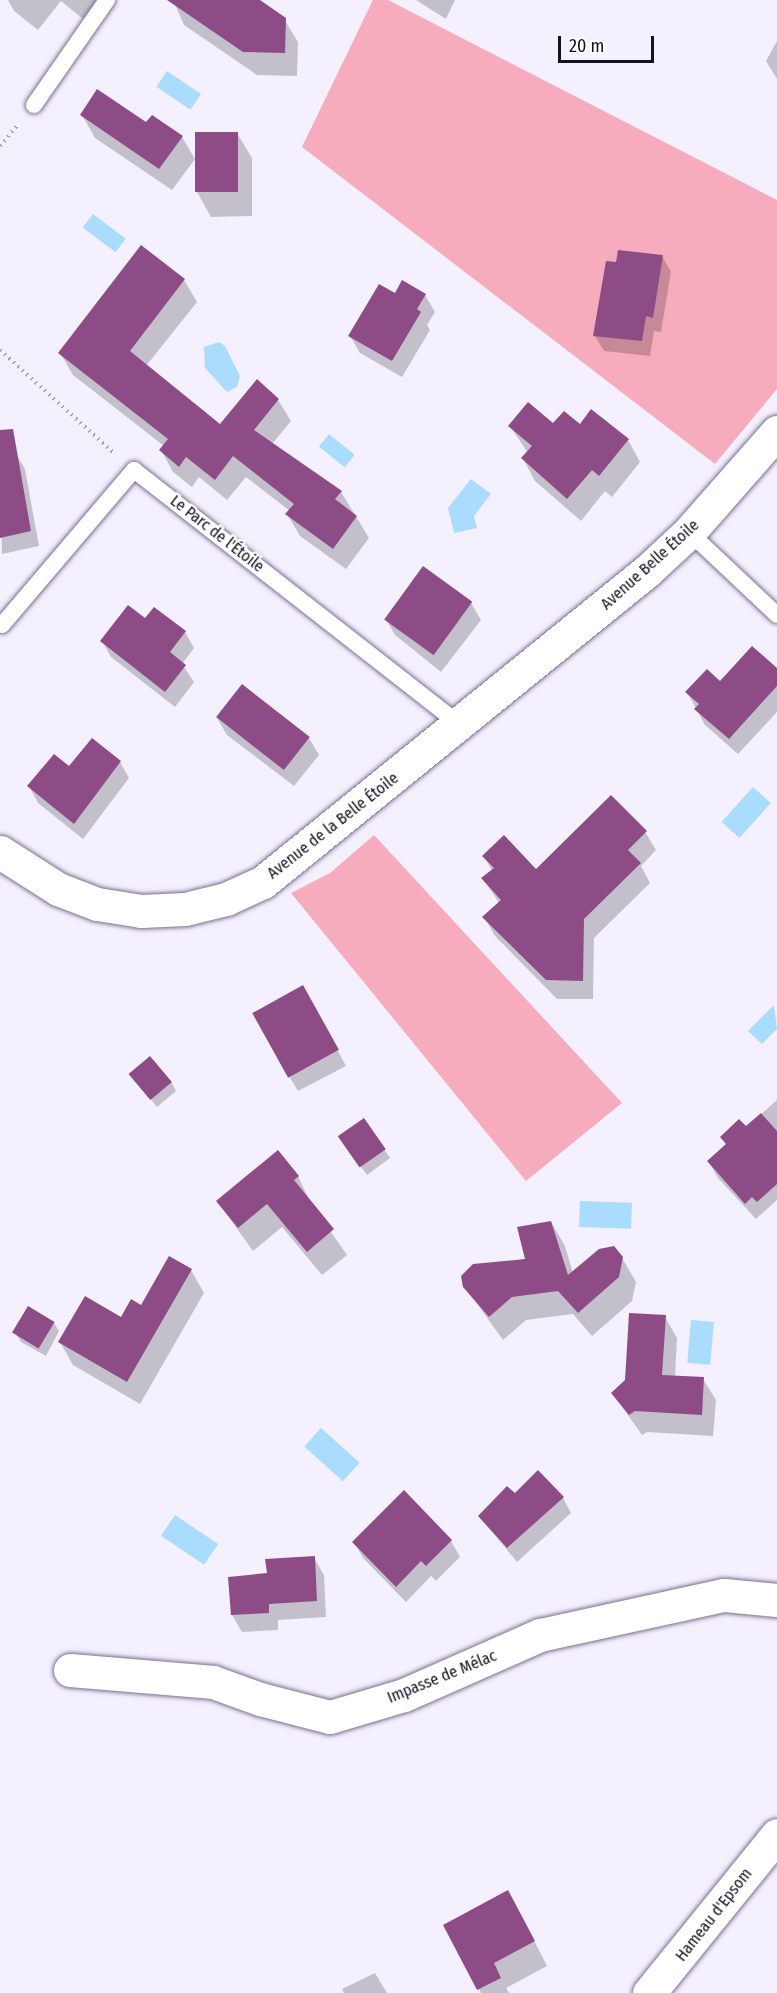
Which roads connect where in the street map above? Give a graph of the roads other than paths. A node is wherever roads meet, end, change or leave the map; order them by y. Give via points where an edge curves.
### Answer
1 (107, 0) edge
2 (34, 105) dead end
3 (777, 432) edge
4 (689, 532) junction
5 (777, 615) edge
6 (2, 625) dead end
7 (511, 684) joint
8 (460, 725) junction
9 (0, 852) edge
10 (777, 1600) edge
11 (70, 1670) dead end
12 (777, 1835) edge
13 (649, 1993) edge

1 - 2 lane
3 - 4 street, Avenue Belle Étoile
4 - 5 lane
4 - 7 street, Avenue Belle Étoile
6 - 8 lane, Le Parc de l'Étoile via 134,470
7 - 8 street, Avenue de la Belle Étoile
8 - 9 street, Avenue de la Belle Étoile via 273,875 226,899 185,909 141,911 97,904 58,889
10 - 11 street, Impasse de Mélac via 724,1595 540,1635 404,1695 330,1717 213,1682
12 - 13 street, Hameau d'Epsom

